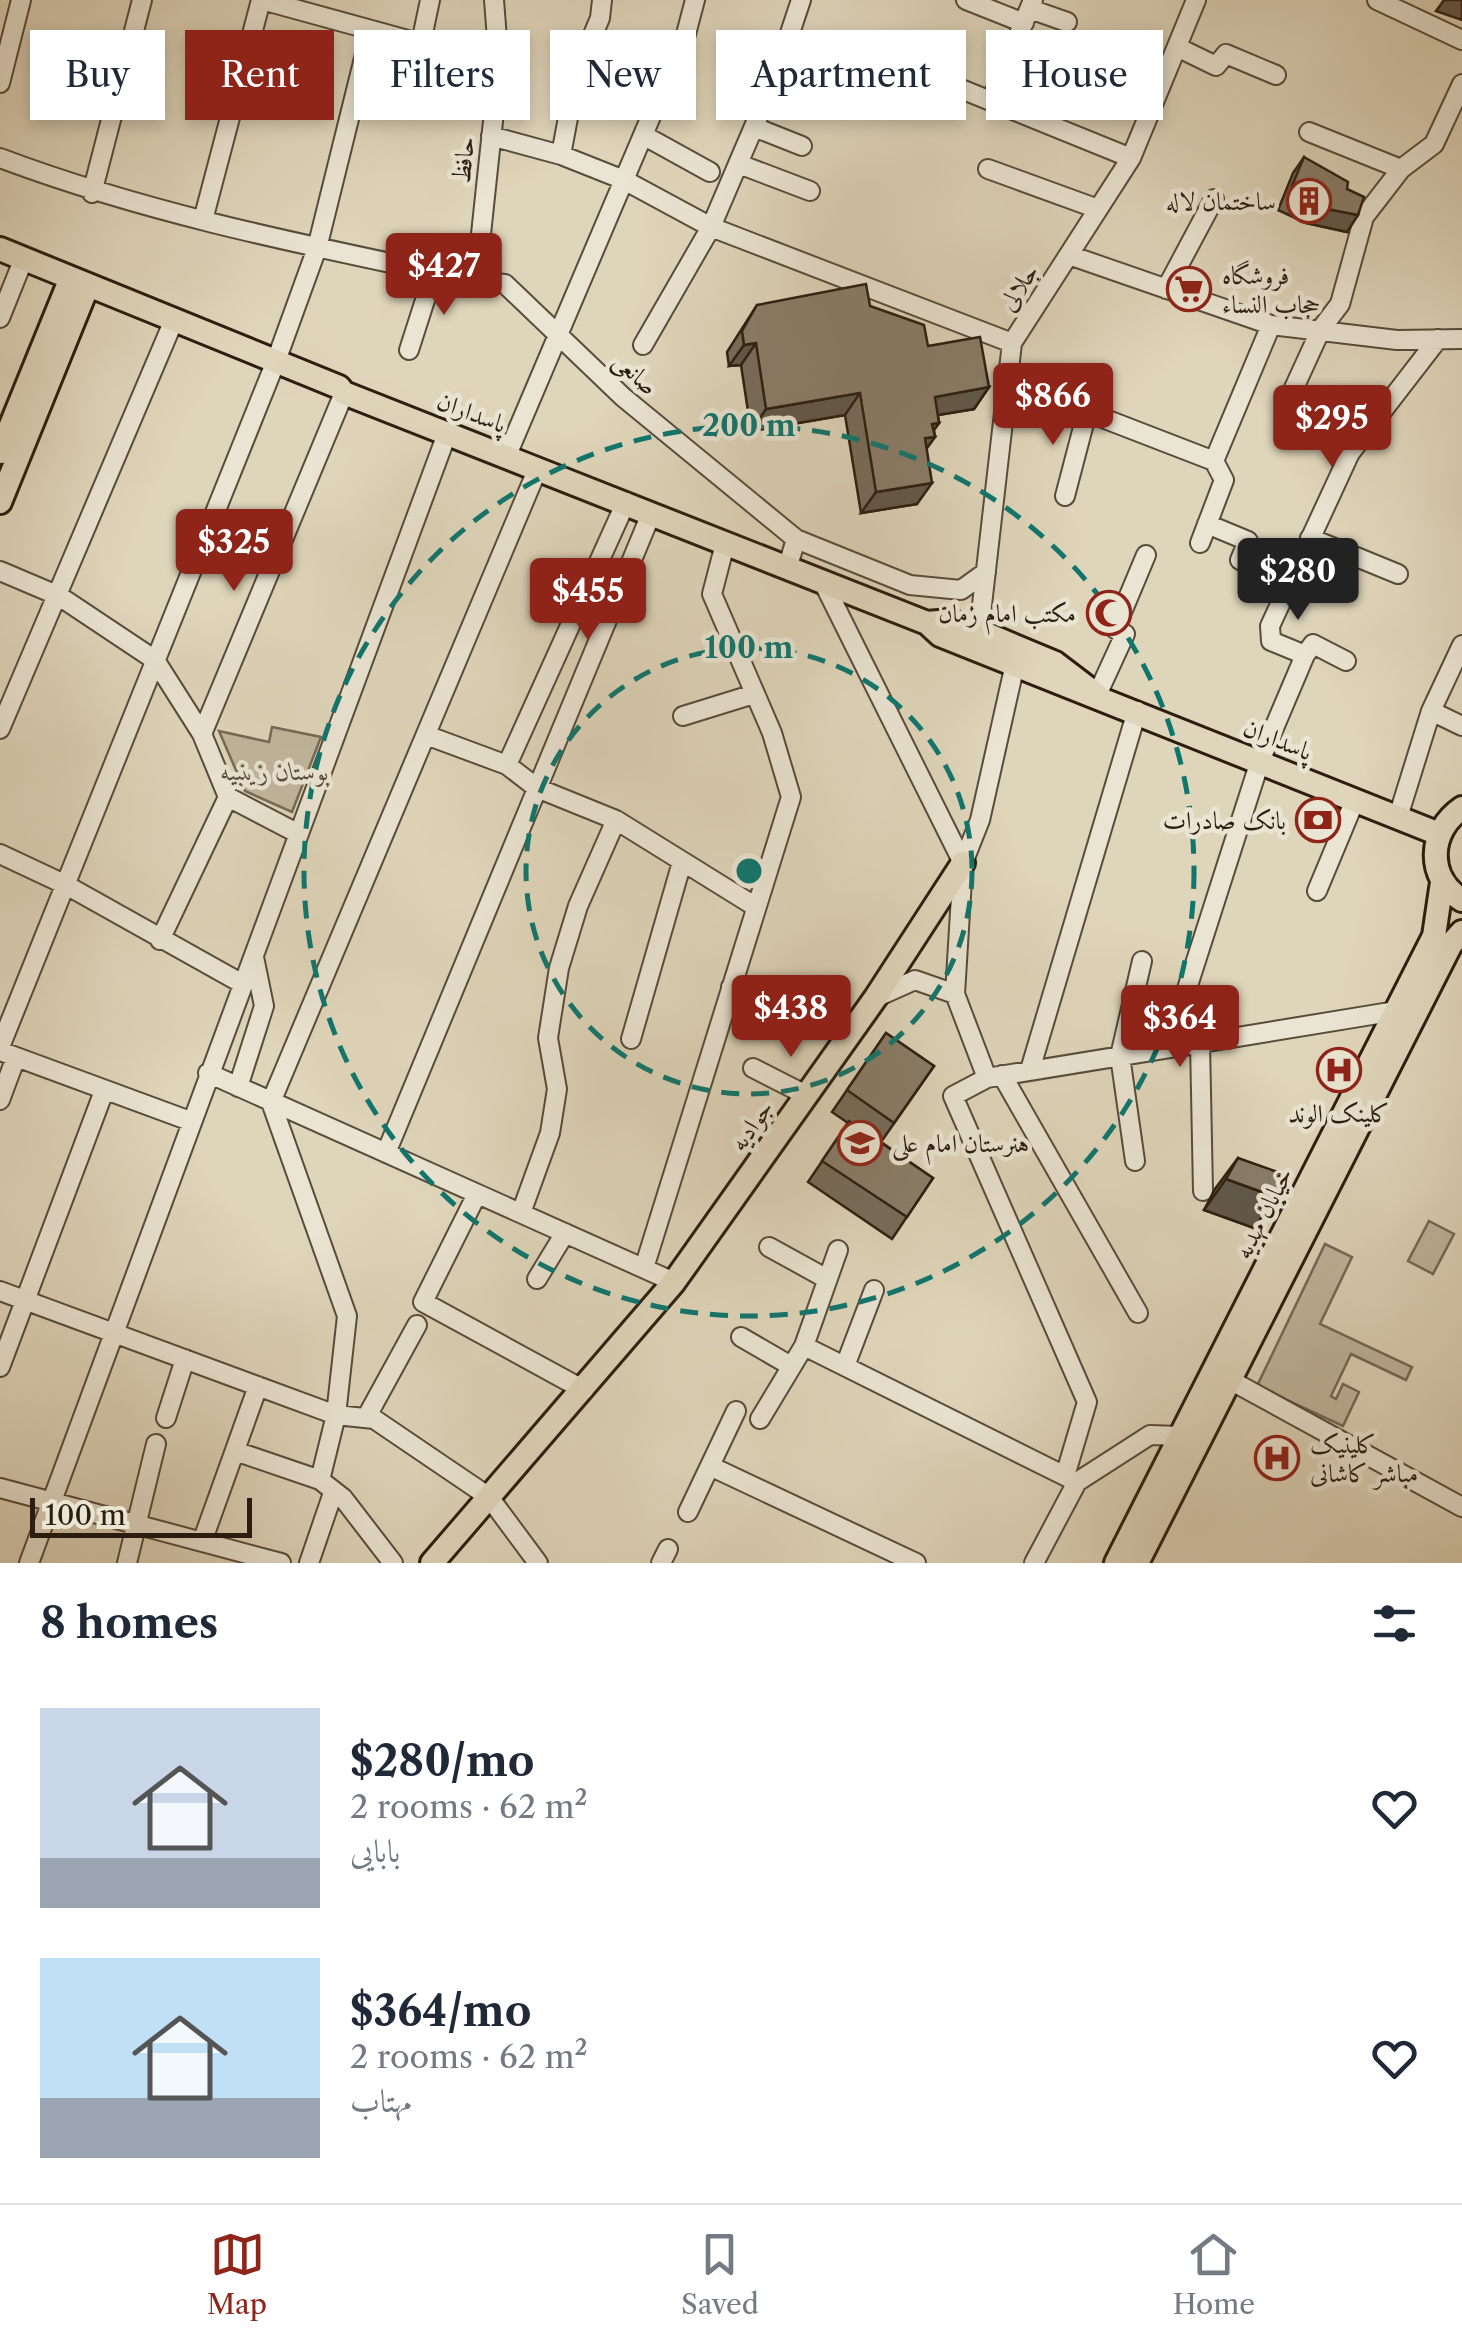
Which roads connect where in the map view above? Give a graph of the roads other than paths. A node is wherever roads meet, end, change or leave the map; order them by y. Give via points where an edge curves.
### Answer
1 (21, 0) edge
2 (142, 0) edge
3 (262, 0) edge
4 (430, 0) edge
5 (494, 0) edge
6 (602, 0) edge
7 (695, 0) edge
8 (800, 0) edge
9 (966, 0) edge
10 (1196, 0) edge
11 (1377, 0) edge
12 (303, 6) edge
13 (1029, 10) edge
14 (1066, 22) dead end
15 (371, 30) edge
16 (424, 30) edge
17 (496, 30) edge
18 (790, 30) edge
19 (1462, 40) edge
20 (1176, 47) junction
21 (1276, 76) dead end
22 (0, 82) edge
23 (1462, 84) edge
24 (354, 99) edge
25 (1456, 119) edge
26 (493, 120) edge
27 (757, 120) edge
28 (1038, 120) edge
29 (754, 127) junction
30 (1310, 132) dead end
31 (643, 135) junction
32 (491, 136) junction
33 (802, 146) dead end
34 (561, 155) junction
35 (0, 158) edge
36 (1131, 158) junction
37 (739, 164) junction
38 (988, 169) dead end
39 (1401, 170) junction
40 (710, 172) dead end
41 (624, 180) junction
42 (810, 191) dead end
43 (92, 192) junction
44 (1214, 200) dead end
45 (1098, 210) junction
46 (203, 220) junction
47 (712, 228) junction
48 (0, 248) edge
49 (317, 248) junction
50 (1068, 255) junction
51 (24, 258) junction
52 (434, 272) junction
53 (79, 281) junction
54 (476, 281) junction
55 (1166, 289) junction
56 (0, 318) edge
57 (174, 320) junction
58 (1270, 325) junction
59 (1321, 330) junction
60 (560, 336) junction
61 (1438, 339) junction
62 (1462, 339) edge
63 (1012, 344) junction
64 (643, 345) dead end
65 (409, 350) dead end
66 (276, 361) junction
67 (1007, 388) junction
68 (344, 392) junction
69 (1087, 412) junction
70 (448, 431) junction
71 (0, 452) edge
72 (1350, 453) junction
73 (507, 455) junction
74 (1214, 462) junction
75 (538, 468) junction
76 (1065, 496) dead end
77 (0, 502) edge
78 (626, 502) junction
79 (651, 514) junction
80 (1208, 524) junction
81 (796, 538) junction
82 (1310, 538) junction
83 (726, 544) junction
84 (1200, 544) dead end
85 (1146, 556) dead end
86 (787, 569) junction
87 (0, 571) edge
88 (986, 572) junction
89 (1398, 574) dead end
90 (1290, 581) junction
91 (824, 584) junction
92 (59, 596) junction
93 (927, 622) junction
94 (979, 631) junction
95 (1462, 645) edge
96 (1305, 655) junction
97 (154, 660) junction
98 (1346, 662) dead end
99 (1015, 664) junction
100 (754, 694) junction
101 (1097, 695) junction
102 (1137, 711) junction
103 (1431, 711) junction
104 (683, 716) dead end
105 (1462, 726) edge
106 (0, 730) edge
107 (202, 734) junction
108 (426, 735) junction
109 (1260, 761) junction
110 (507, 765) junction
111 (537, 788) junction
112 (228, 797) junction
113 (1355, 800) junction
114 (1462, 808) edge
115 (1398, 817) junction
116 (616, 820) junction
117 (298, 833) junction
118 (1439, 834) junction
119 (0, 854) edge
120 (682, 862) junction
121 (963, 863) junction
122 (1442, 882) junction
123 (66, 885) junction
124 (1317, 891) dead end
125 (1462, 900) edge
126 (756, 907) junction
127 (1462, 932) edge
128 (160, 940) junction
129 (253, 951) junction
130 (1142, 961) dead end
131 (241, 983) junction
132 (731, 987) junction
133 (955, 994) junction
134 (876, 997) junction
135 (793, 1006) dead end
136 (1396, 1011) junction
137 (631, 1039) dead end
138 (1200, 1043) junction
139 (1168, 1048) junction
140 (5, 1052) edge
141 (1120, 1056) junction
142 (754, 1068) dead end
143 (1030, 1070) junction
144 (208, 1073) junction
145 (994, 1076) junction
146 (238, 1087) junction
147 (104, 1091) junction
148 (806, 1096) junction
149 (0, 1100) edge
150 (272, 1102) junction
151 (190, 1121) junction
152 (386, 1153) junction
153 (1135, 1162) dead end
154 (1202, 1191) dead end
155 (477, 1194) junction
156 (521, 1214) junction
157 (566, 1233) junction
158 (768, 1247) dead end
159 (838, 1250) dead end
160 (644, 1268) junction
161 (537, 1278) dead end
162 (828, 1280) junction
163 (674, 1282) junction
164 (874, 1290) dead end
165 (0, 1291) edge
166 (25, 1300) junction
167 (1138, 1312) dead end
168 (417, 1325) dead end
169 (111, 1332) junction
170 (740, 1337) dead end
171 (804, 1346) junction
172 (185, 1359) junction
173 (791, 1366) junction
174 (845, 1366) junction
175 (0, 1368) edge
176 (1230, 1380) junction
177 (258, 1386) junction
178 (584, 1390) junction
179 (736, 1411) dead end
180 (336, 1414) junction
181 (166, 1418) dead end
182 (366, 1418) junction
183 (760, 1419) dead end
184 (1180, 1436) junction
185 (156, 1444) dead end
186 (234, 1451) junction
187 (710, 1466) junction
188 (1071, 1479) junction
189 (326, 1487) junction
190 (0, 1488) edge
191 (490, 1497) junction
192 (50, 1502) junction
193 (1462, 1507) edge
194 (688, 1512) dead end
195 (134, 1524) junction
196 (202, 1542) junction
197 (224, 1556) edge
198 (30, 1563) edge
199 (126, 1563) edge
200 (280, 1563) edge
201 (310, 1563) edge
202 (392, 1563) edge
203 (432, 1563) edge
204 (538, 1563) edge
205 (916, 1563) edge
206 (1034, 1563) edge
207 (1116, 1563) edge
208 (1138, 1563) edge

1 - 22 street
2 - 43 street
3 - 12 street
3 - 46 street
4 - 16 street
5 - 17 street, حافظ
6 - 34 street via 576,75
7 - 31 street
8 - 18 street
9 - 13 street
10 - 20 street, جلالی
11 - 19 street
12 - 15 street
13 - 14 street
20 - 21 street via 1216,66 1226,54
20 - 36 street, جلالی
23 - 25 street
24 - 49 street
25 - 39 street
26 - 32 street, حافظ
27 - 29 street
28 - 36 street
29 - 33 street
29 - 37 street
30 - 39 street
31 - 40 street
31 - 41 street
32 - 34 street
32 - 54 street, حافظ
34 - 41 street
35 - 43 street
36 - 45 street, جلالی
37 - 42 street
37 - 47 street
38 - 45 street
39 - 59 street via 1364,217 1340,304
41 - 47 street
41 - 60 street
43 - 46 street
44 - 55 street
45 - 50 street, جلالی
46 - 49 street
47 - 63 street
47 - 64 street
48 - 51 main road, پاسداران
49 - 52 street
49 - 66 street
50 - 55 street
50 - 63 street, جلالی
51 - 53 main road, پاسداران
51 - 56 street
52 - 54 street
52 - 65 street
53 - 57 main road, پاسداران
53 - 71 main road
53 - 77 main road
54 - 60 street via 505,284
55 - 58 street
57 - 66 main road, پاسداران
57 - 92 street
58 - 59 street
58 - 74 street
59 - 61 street
59 - 72 street via 1294,388 1298,413 1309,428
60 - 73 street
60 - 81 street, صانعی
61 - 62 street
61 - 72 street
63 - 67 street, جلالی
66 - 68 main road, پاسداران
66 - 97 street
67 - 69 street
67 - 88 street, جلالی
68 - 70 main road, پاسداران
68 - 107 street
69 - 74 street
69 - 76 street
70 - 73 main road, پاسداران
70 - 117 street
72 - 82 street
73 - 75 main road, پاسداران
74 - 80 street via 1224,480
75 - 78 main road, پاسداران
75 - 108 street
78 - 79 main road, پاسداران
78 - 110 street
79 - 83 main road, پاسداران
79 - 111 street
80 - 84 street
80 - 90 street via 1248,541 1240,560
81 - 86 street
81 - 88 street, صانعی via 910,586 961,590
82 - 89 street
82 - 90 street
83 - 86 main road, پاسداران
83 - 100 street via 712,594
85 - 101 street via 1115,629 1125,634
86 - 91 main road, پاسداران
87 - 92 street
88 - 94 street, جلالی
90 - 96 street via 1270,626 1271,640
91 - 93 main road, پاسداران
91 - 121 street
92 - 97 street
92 - 106 street
93 - 94 main road, پاسداران
93 - 99 main road, پاسداران via 940,636
94 - 101 main road, پاسداران via 1055,663
95 - 103 street
96 - 98 street via 1313,644
96 - 109 street
97 - 107 street
97 - 123 street
99 - 101 main road, پاسداران
99 - 121 street, جوادیه via 980,820
100 - 104 street
100 - 126 street via 791,797
101 - 102 main road, پاسداران
102 - 109 main road, پاسداران
102 - 143 street
103 - 105 street
103 - 115 street
107 - 112 street
108 - 110 street
108 - 150 street
109 - 113 main road, پاسداران
109 - 139 street
110 - 111 street
111 - 116 street
111 - 152 street
112 - 117 street
112 - 128 street
113 - 115 main road, پاسداران
113 - 124 street
114 - 118 main road
115 - 118 main road, پاسداران
116 - 120 street
116 - 156 street via 559,968 548,1038 557,1089 550,1133
117 - 129 street
118 - 122 main road, خیابان مهدیه via 1436,867
119 - 123 street
120 - 126 street
120 - 137 street
121 - 133 street
121 - 134 main road, جوادیه
122 - 125 main road
122 - 136 main road, خیابان مهدیه via 1434,936
123 - 128 street
123 - 140 street
126 - 132 street
127 - 176 main road, خیابان مهدیه
128 - 131 street
129 - 131 street
129 - 146 street via 264,1006
130 - 141 street
131 - 144 street
132 - 135 street
132 - 160 street
133 - 134 street via 915,980
133 - 145 street
134 - 148 main road, جوادیه
136 - 138 street
136 - 184 main road, خیابان مهدیه
138 - 139 street
138 - 154 street
139 - 141 street
140 - 147 street
140 - 149 street
141 - 143 street
141 - 153 street
142 - 148 street
143 - 145 street
144 - 146 street
144 - 151 street
145 - 167 street
145 - 188 street via 953,1096 1087,1402
146 - 150 street
147 - 151 street
147 - 166 street
148 - 163 main road, جوادیه
150 - 152 street
150 - 180 street via 348,1316
151 - 169 street
152 - 155 street
155 - 156 street
155 - 178 street via 423,1302
156 - 157 street
157 - 160 street
157 - 161 street
158 - 162 street
159 - 162 street
160 - 163 street
162 - 171 street
163 - 178 main road, جوادیه
164 - 174 street
165 - 166 street
166 - 169 street
166 - 175 street
168 - 182 street
169 - 172 street
169 - 192 street
170 - 173 street
171 - 173 street
171 - 174 street
172 - 177 street
172 - 181 street
173 - 183 street
174 - 188 street
176 - 193 street
176 - 208 main road, خیابان مهدیه
177 - 180 street
177 - 186 street
178 - 191 main road, جوادیه
179 - 187 street
180 - 182 street
180 - 189 street
182 - 191 street
184 - 188 street via 1150,1436
184 - 207 main road, خیابان مهدیه
185 - 195 street
186 - 189 street
186 - 196 street
187 - 194 street
187 - 205 street
188 - 206 street
189 - 201 street
189 - 202 street via 343,1498
190 - 192 street
191 - 203 main road, جوادیه
191 - 204 street
192 - 195 street
192 - 198 street
195 - 196 street
195 - 199 street
196 - 197 street
197 - 200 street

